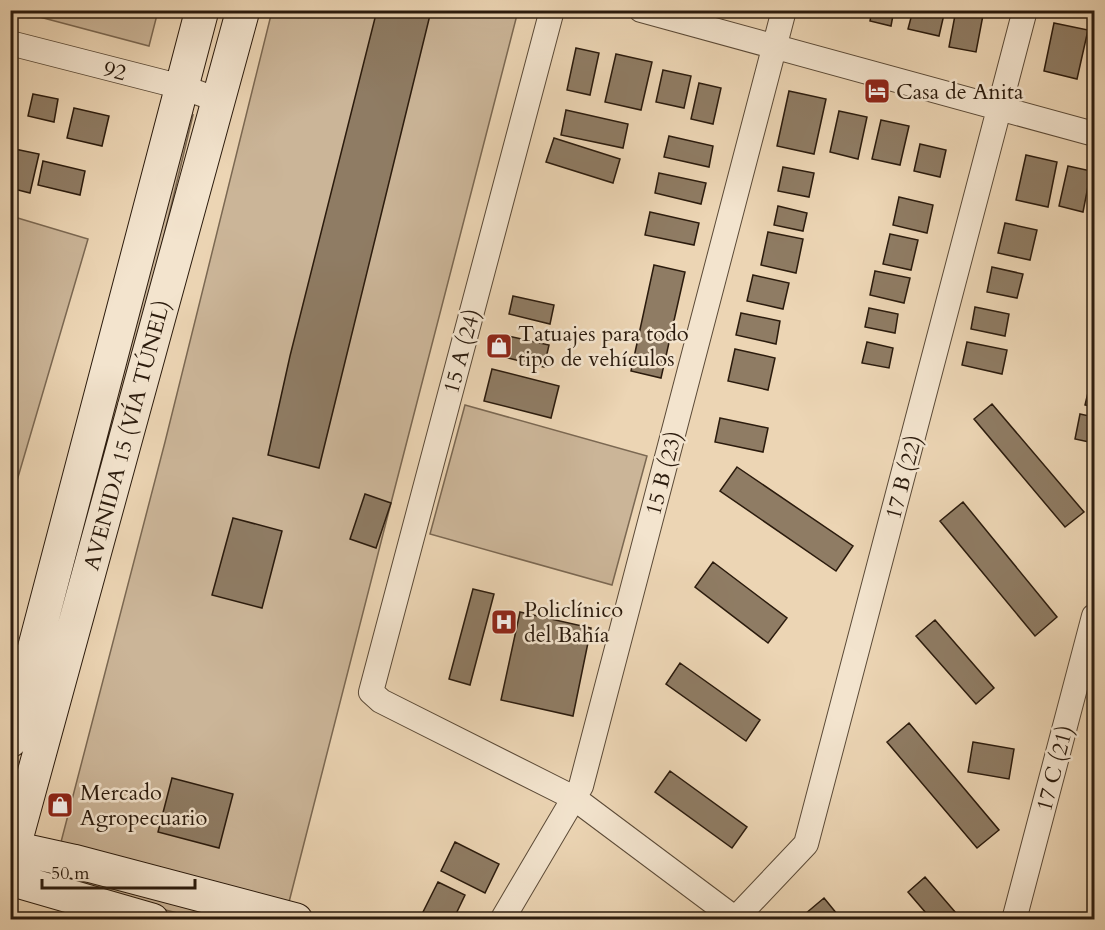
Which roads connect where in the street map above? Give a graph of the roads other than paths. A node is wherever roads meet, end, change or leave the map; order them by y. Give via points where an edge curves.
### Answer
1 (202, 10) edge
2 (243, 10) edge
3 (552, 10) edge
4 (641, 10) edge
5 (784, 10) edge
6 (1025, 10) edge
7 (10, 43) edge
8 (774, 47) junction
9 (182, 87) junction
10 (218, 100) junction
11 (1000, 108) junction
12 (1095, 134) edge
13 (1095, 616) edge
14 (10, 741) edge
15 (574, 798) junction
16 (11, 859) edge
17 (737, 919) edge
18 (152, 920) edge
19 (296, 920) edge
20 (502, 920) edge
21 (1014, 920) edge

1 - 9 main road, AVENIDA 15 (VÍA TÚNEL)
2 - 10 main road, AVENIDA 15 (VÍA TÚNEL)
3 - 15 street, 15 A (24) via 371,692 381,701
4 - 8 street
5 - 8 street, 15 B (23)
6 - 11 street, 17 B (22)
7 - 9 street, 92
8 - 11 street
8 - 15 street, 15 B (23) via 584,775
9 - 10 street, 92
9 - 14 main road, AVENIDA 15 (VÍA TÚNEL)
10 - 16 main road, AVENIDA 15 (VÍA TÚNEL)
11 - 12 street
11 - 17 street, 17 B (22) via 806,844
13 - 21 street, 17 C (21)
15 - 17 street
15 - 20 street, 15 B (23)
16 - 18 main road
16 - 19 main road via 73,861

